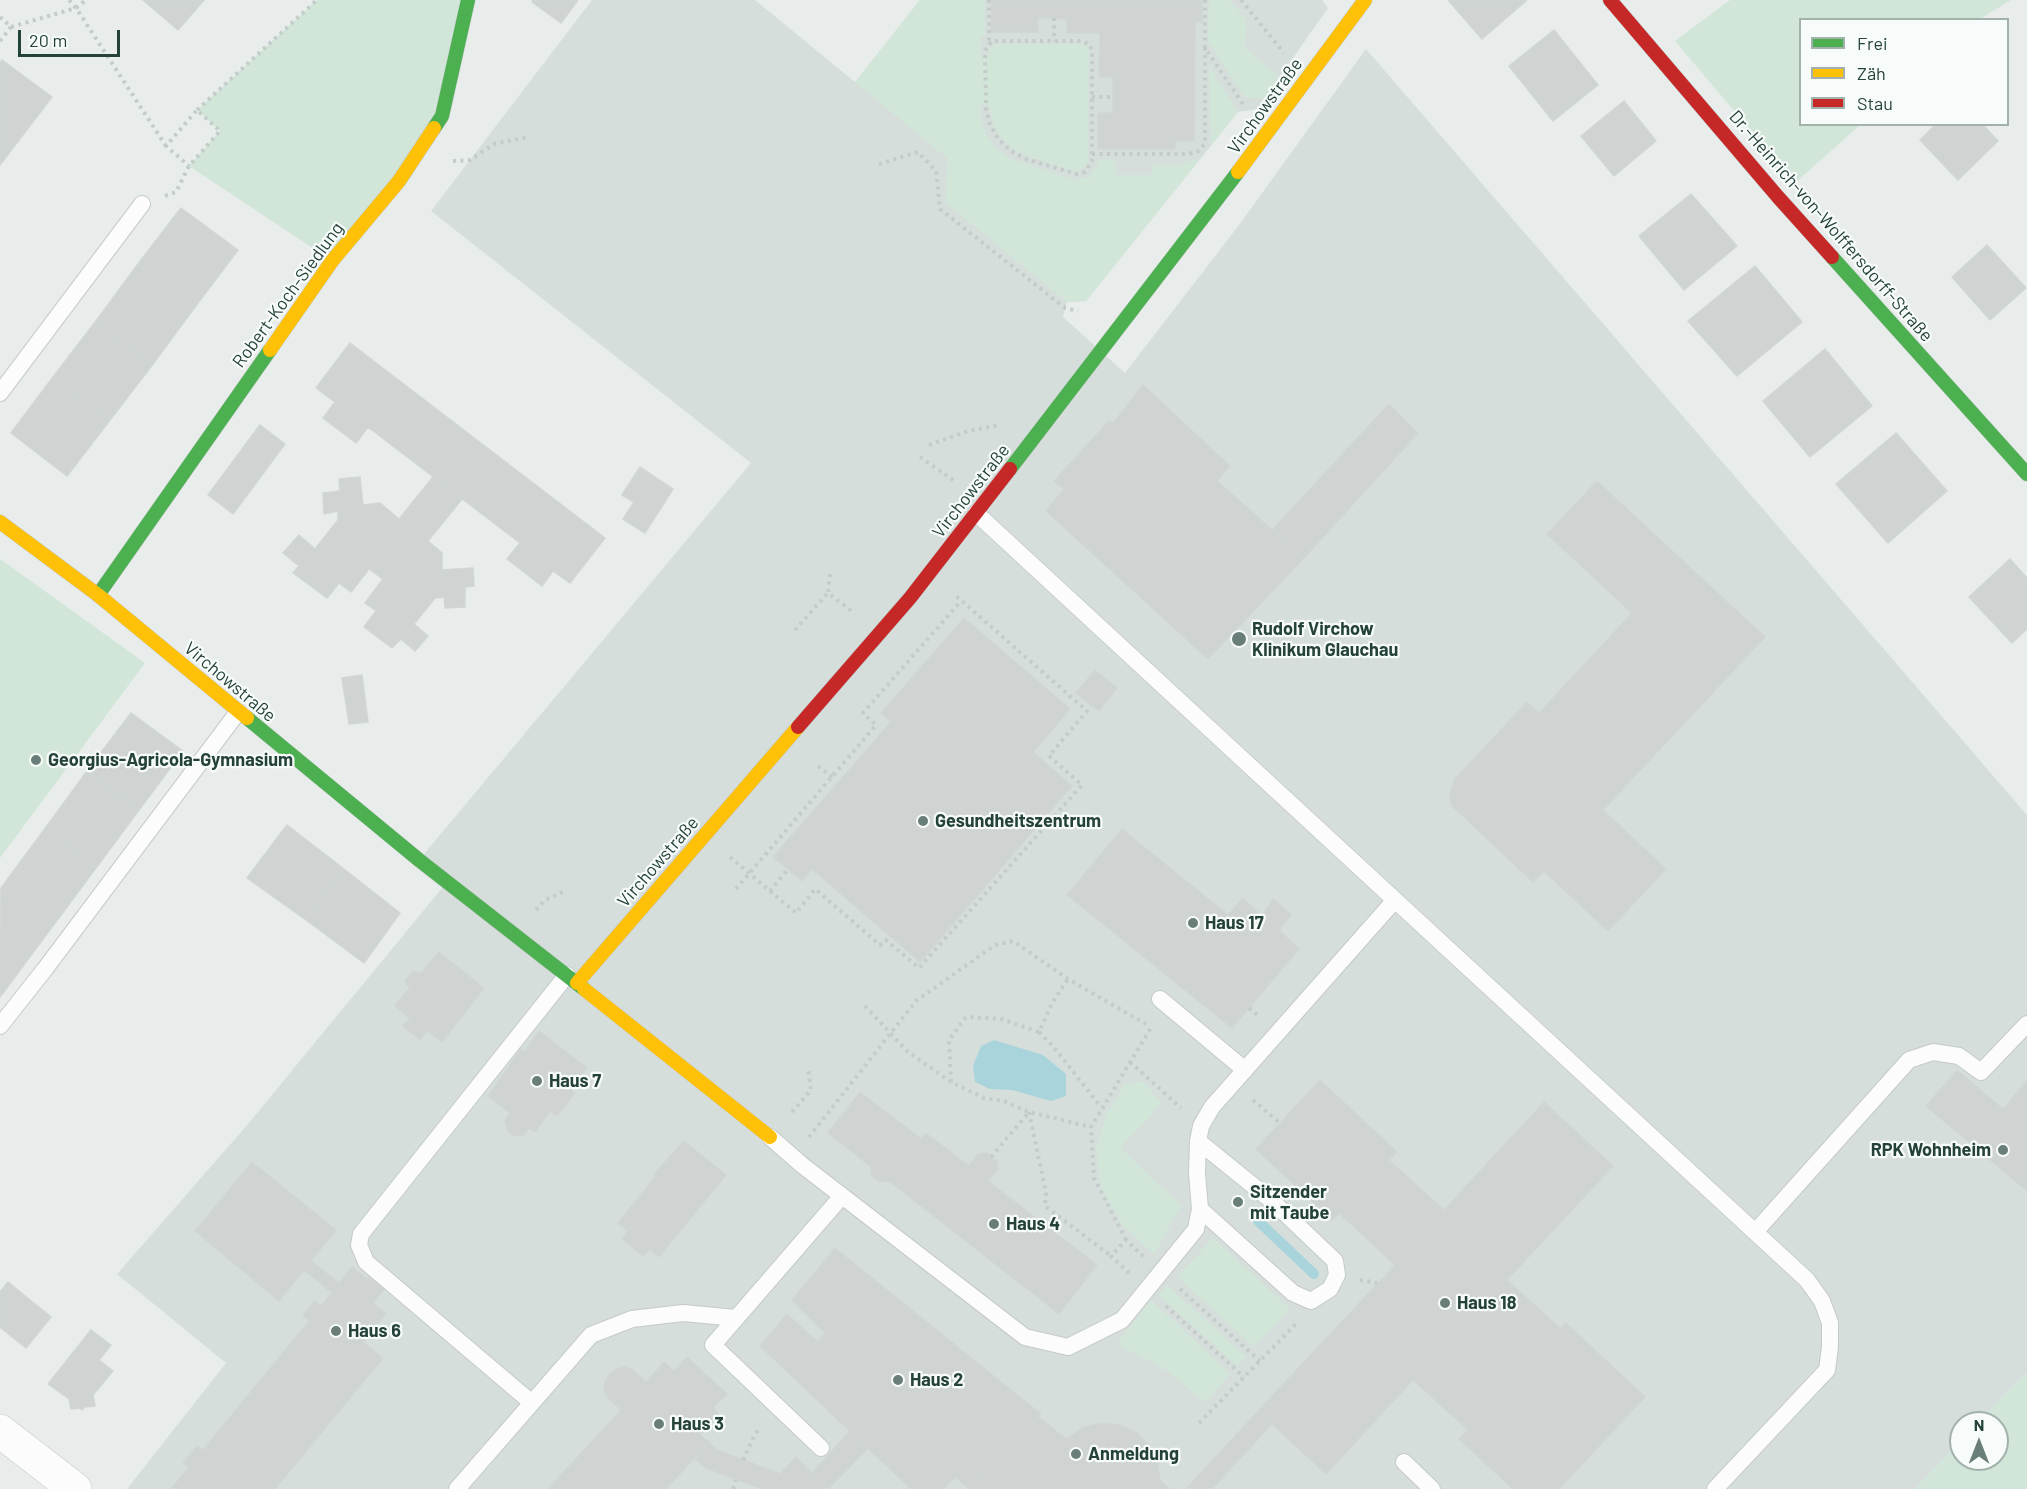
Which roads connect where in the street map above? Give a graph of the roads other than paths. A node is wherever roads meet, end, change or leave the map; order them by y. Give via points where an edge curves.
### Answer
1 (468, 0) edge
2 (1365, 0) edge
3 (1610, 0) edge
4 (142, 204) road end
5 (0, 393) edge
6 (2027, 474) edge
7 (981, 507) junction
8 (0, 522) edge
9 (98, 595) junction
10 (238, 712) junction
11 (1395, 900) junction
12 (572, 979) junction
13 (1166, 1003) road end
14 (2027, 1024) edge
15 (0, 1026) edge
16 (1239, 1076) junction
17 (1200, 1133) junction
18 (770, 1137) joint
19 (842, 1196) junction
20 (1200, 1209) junction
21 (1755, 1232) junction
22 (736, 1318) junction
23 (532, 1403) junction
24 (0, 1431) edge
25 (821, 1448) dead end
26 (1404, 1462) dead end
27 (75, 1489) edge
28 (457, 1489) edge
29 (1432, 1489) edge
30 (1715, 1489) edge

1 - 9 street, Robert-Koch-Siedlung via 442,116 399,181 332,261
2 - 7 street, Virchowstraße via 1272,128
3 - 6 street, Dr.-Heinrich-von-Wolffersdorff-Straße via 1778,197
4 - 5 lane
7 - 11 lane
7 - 12 street, Virchowstraße via 880,633 705,835
8 - 9 street, Virchowstraße
9 - 10 street, Virchowstraße
10 - 12 street, Virchowstraße
10 - 15 lane
11 - 16 lane
11 - 21 lane
12 - 18 street, Virchowstraße
12 - 23 lane via 361,1234 359,1245 366,1262
13 - 16 lane
14 - 21 lane via 1981,1072 1959,1056 1933,1052 1909,1060
16 - 17 lane via 1212,1107
17 - 20 lane
17 - 20 lane via 1335,1261 1337,1275 1330,1289 1311,1300 1293,1293
18 - 19 lane
19 - 20 lane via 1026,1336 1068,1347 1122,1320 1196,1229
19 - 22 lane
21 - 30 lane via 1807,1280 1822,1300 1830,1323 1827,1370
22 - 23 lane via 682,1313 632,1319 591,1335
22 - 25 lane via 712,1345
23 - 28 lane
24 - 27 street
26 - 29 lane

